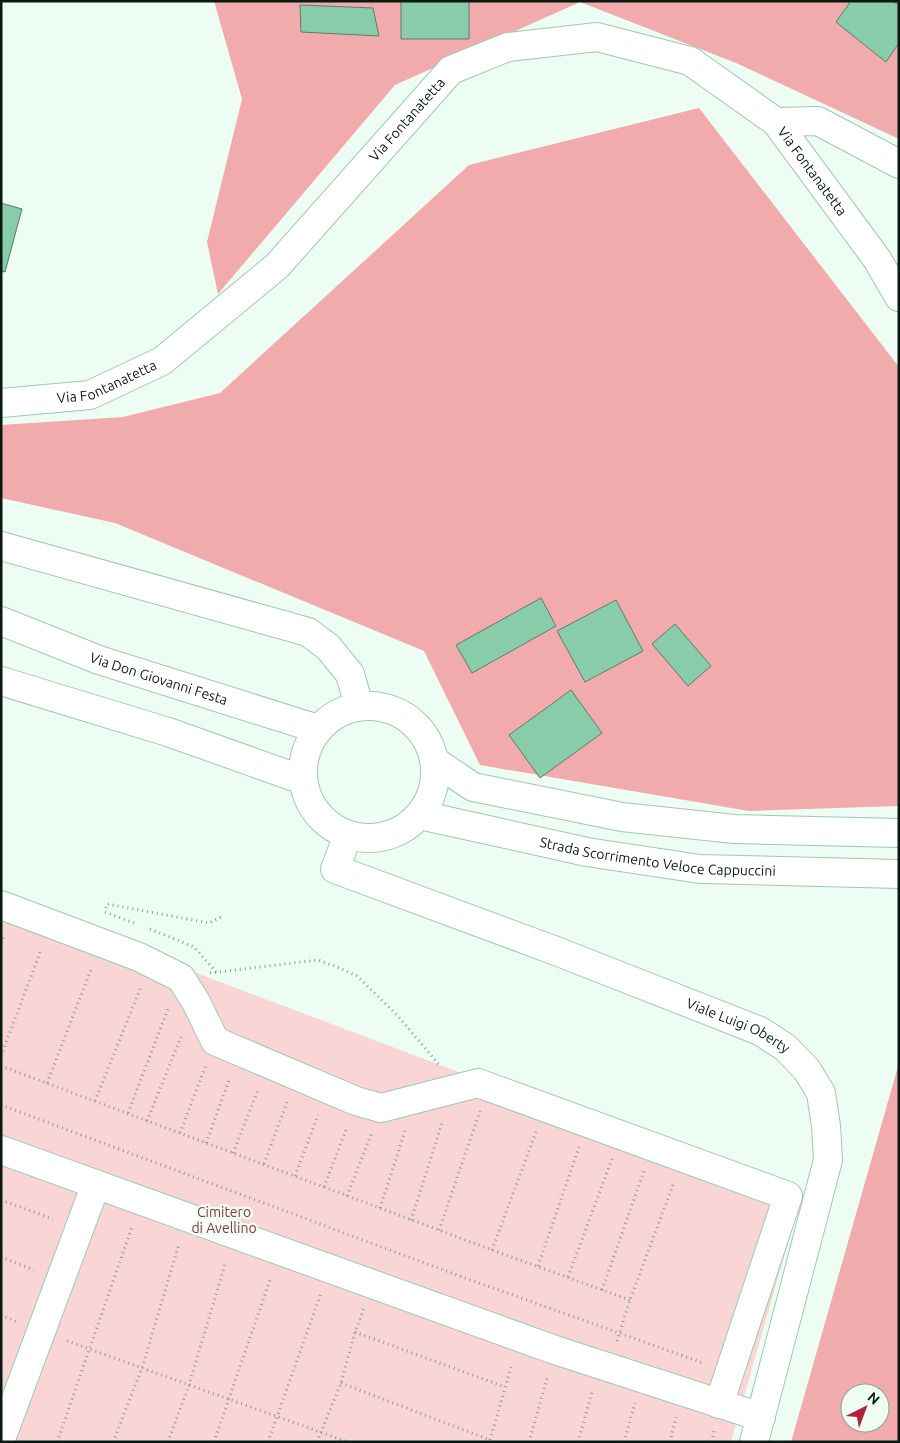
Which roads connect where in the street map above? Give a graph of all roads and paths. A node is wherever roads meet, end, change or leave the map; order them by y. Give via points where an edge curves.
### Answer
1 (776, 122) junction
2 (899, 164) edge
3 (899, 297) edge
4 (1, 403) edge
5 (1, 546) edge
6 (1, 621) edge
7 (1, 681) edge
8 (359, 706) junction
9 (318, 729) junction
10 (436, 762) junction
11 (303, 780) junction
12 (420, 815) junction
13 (899, 833) edge
14 (348, 835) junction
15 (899, 874) edge
16 (1, 905) edge
17 (222, 917) dead end
18 (51, 924) junction
19 (140, 926) dead end
20 (149, 929) dead end
21 (101, 943) junction
22 (150, 963) junction
23 (217, 972) junction
24 (181, 978) junction
25 (196, 1002) junction
26 (215, 1041) junction
27 (240, 1052) junction
28 (1, 1056) edge
29 (268, 1063) junction
30 (440, 1065) dead end
31 (1, 1066) edge
32 (297, 1075) junction
33 (47, 1083) junction
34 (489, 1087) junction
35 (328, 1088) junction
36 (452, 1090) junction
37 (416, 1099) junction
38 (95, 1101) junction
39 (1, 1105) edge
40 (369, 1105) junction
41 (545, 1108) junction
42 (127, 1113) junction
43 (147, 1120) junction
44 (587, 1123) junction
45 (180, 1133) junction
46 (621, 1135) junction
47 (206, 1143) junction
48 (652, 1146) junction
49 (1, 1150) edge
50 (233, 1153) junction
51 (682, 1158) junction
52 (264, 1164) junction
53 (295, 1176) junction
54 (96, 1184) junction
55 (324, 1188) junction
56 (347, 1196) junction
57 (1, 1200) edge
58 (141, 1200) junction
59 (380, 1208) junction
60 (188, 1217) junction
61 (411, 1220) junction
62 (80, 1229) junction
63 (440, 1230) junction
64 (234, 1234) junction
65 (280, 1250) junction
66 (492, 1250) junction
67 (1, 1257) edge
68 (538, 1266) junction
69 (330, 1269) junction
70 (568, 1277) junction
71 (61, 1280) junction
72 (374, 1284) junction
73 (602, 1290) junction
74 (630, 1300) junction
75 (1, 1315) edge
76 (41, 1332) junction
77 (356, 1332) junction
78 (619, 1333) junction
79 (520, 1337) junction
80 (91, 1350) junction
81 (555, 1350) junction
82 (604, 1366) junction
83 (142, 1368) junction
84 (729, 1373) junction
85 (642, 1378) junction
86 (341, 1383) junction
87 (189, 1385) junction
88 (505, 1387) junction
89 (229, 1399) junction
90 (719, 1404) junction
91 (277, 1416) junction
92 (757, 1430) edge
93 (321, 1432) junction
94 (1, 1439) edge
95 (490, 1441) edge
96 (57, 1442) edge
97 (113, 1442) edge
98 (168, 1442) edge
99 (214, 1442) edge
100 (268, 1442) edge
101 (317, 1442) edge
102 (348, 1442) edge
103 (529, 1442) edge
104 (578, 1442) edge
105 (624, 1442) edge

1 - 2 street via 818,121
1 - 3 street, Via Fontanatetta via 877,259
1 - 4 street, Via Fontanatetta via 690,61 597,37 508,48 451,70 277,266 162,361 90,395
5 - 8 street via 308,632 328,647 350,674
6 - 9 street, Via Don Giovanni Festa via 99,660
7 - 11 street via 168,732
8 - 9 street via 343,710
8 - 10 street via 379,706 400,712 417,724 429,742
9 - 11 street via 308,744
10 - 12 street via 436,781 431,799
10 - 13 street via 473,787 622,817 734,829
11 - 14 street via 308,798 318,814 331,827
12 - 14 street via 405,828 387,836 368,839
12 - 15 street, Strada Scorrimento Veloce Cappuccini via 586,852 700,869
14 - 92 street, Viale Luigi Oberty via 335,869 760,1031 786,1048 807,1070 821,1093 828,1160
16 - 18 street
17 - 19 path via 209,923 107,904 105,912
18 - 21 street
18 - 28 path
20 - 23 path via 194,946
21 - 22 street
21 - 33 path
22 - 24 street
22 - 38 path
23 - 24 path
23 - 30 path via 318,960 337,967 357,976 398,1016
24 - 25 street
24 - 42 path
25 - 26 street
25 - 43 path
26 - 27 street
26 - 45 path
27 - 29 street
27 - 47 path
29 - 32 street
29 - 50 path
31 - 33 path
32 - 35 street
32 - 52 path
33 - 38 path
34 - 36 street via 478,1083
34 - 41 street
34 - 63 path
35 - 40 street
35 - 53 path
36 - 37 street
36 - 61 path
37 - 40 street
37 - 59 path
38 - 42 path
39 - 78 path
40 - 55 path
40 - 56 path
41 - 44 street
41 - 66 path
42 - 43 path
43 - 45 path
44 - 46 street
44 - 68 path
45 - 47 path
46 - 48 street
46 - 70 path
47 - 50 path
48 - 51 street
48 - 73 path
49 - 54 street
50 - 52 path
51 - 74 path
51 - 84 street via 788,1196
52 - 53 path
53 - 55 path
54 - 58 street
54 - 62 street
55 - 56 path
56 - 59 path
57 - 62 path
58 - 60 street
58 - 80 path
59 - 61 path
60 - 64 street
60 - 83 path
61 - 63 path
62 - 71 street
63 - 66 path
64 - 65 street
64 - 87 path
65 - 69 street
65 - 89 path
66 - 68 path
67 - 71 path
68 - 70 path
69 - 72 street
69 - 91 path
70 - 73 path
71 - 76 street
72 - 77 path
72 - 79 street
73 - 74 path
74 - 78 path
75 - 76 path
76 - 80 path
76 - 94 street
77 - 86 path
77 - 88 path
78 - 82 path
78 - 84 path
79 - 81 street
79 - 88 path
80 - 83 path
80 - 96 path
81 - 82 street
81 - 103 path
82 - 85 street
82 - 104 path
83 - 87 path
83 - 97 path
84 - 90 street
85 - 90 street
85 - 105 path
86 - 93 path
86 - 95 path
87 - 89 path
87 - 98 path
88 - 95 path
89 - 91 path
89 - 99 path
90 - 92 street
91 - 93 path
91 - 100 path
93 - 101 path
93 - 102 path

